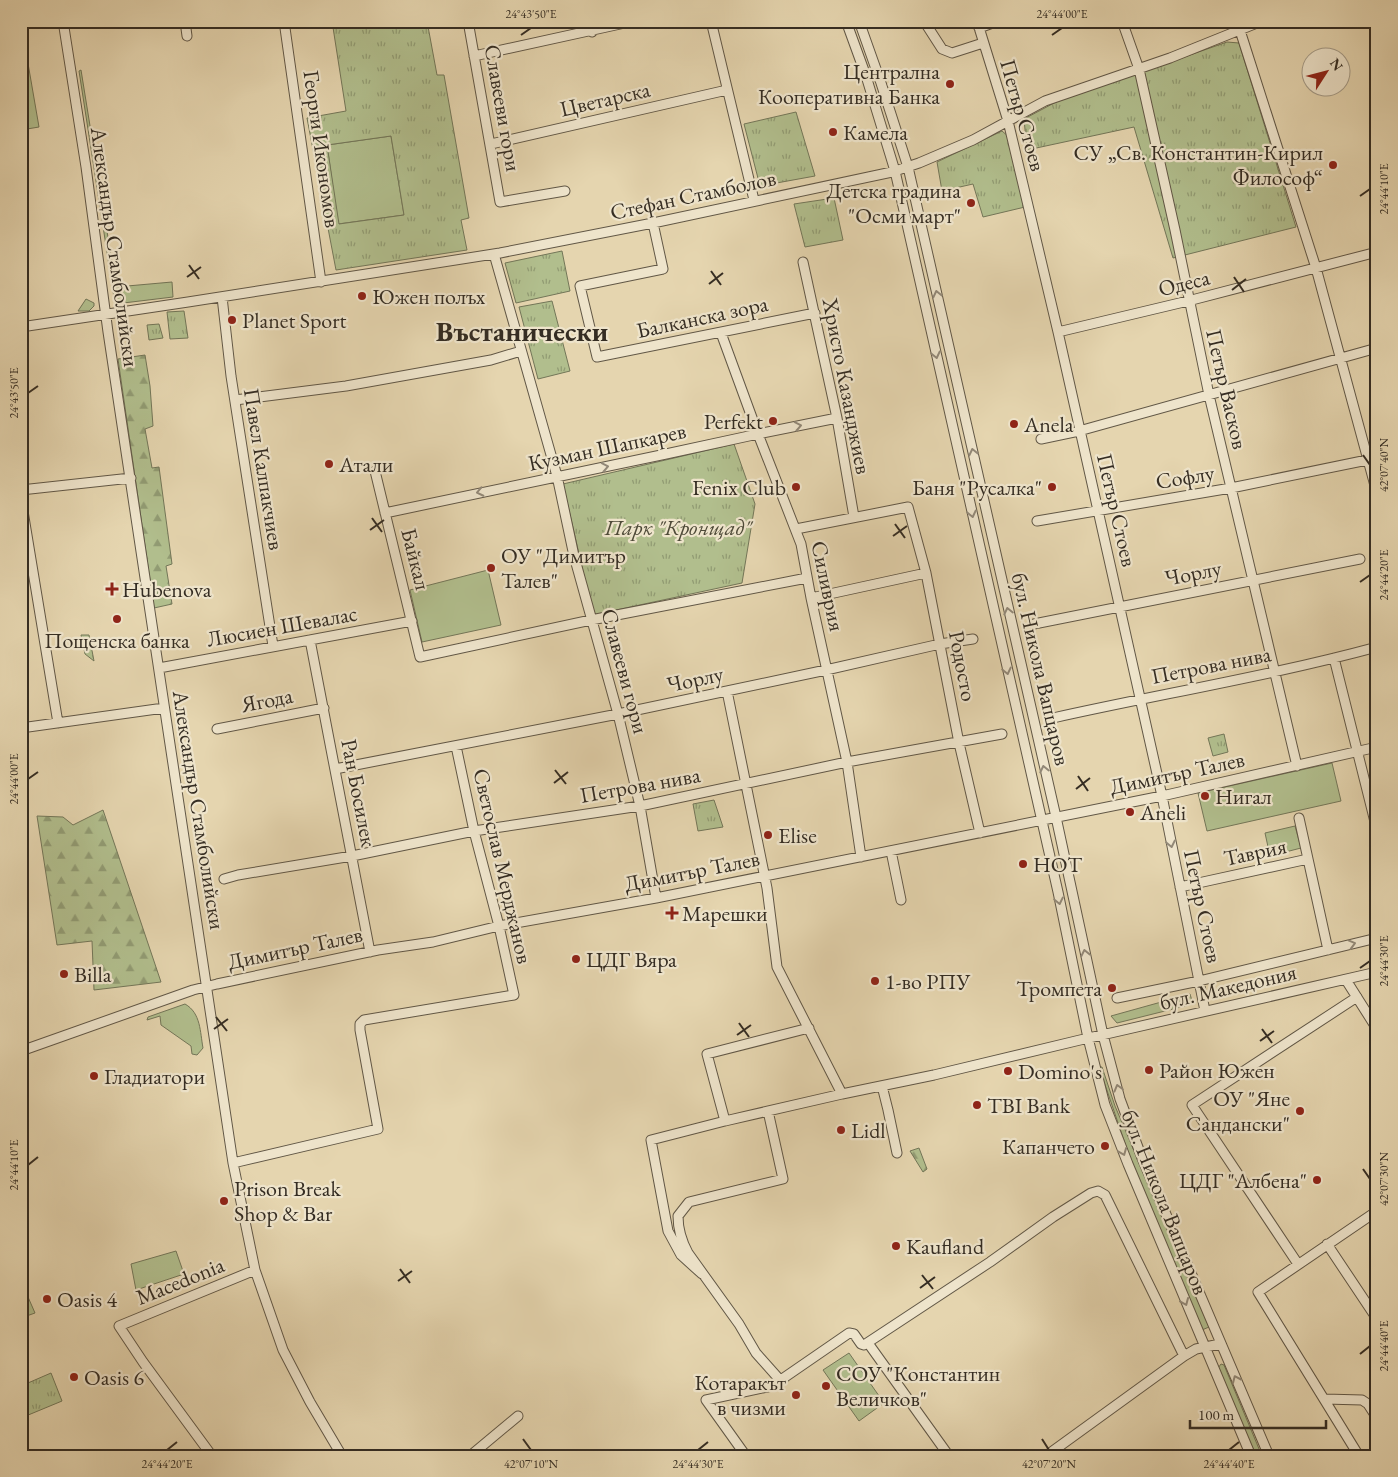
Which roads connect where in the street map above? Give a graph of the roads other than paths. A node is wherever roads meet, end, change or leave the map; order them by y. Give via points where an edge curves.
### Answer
1 (63, 21) edge
2 (185, 21) edge
3 (284, 21) edge
4 (468, 21) edge
5 (590, 21) edge
6 (634, 21) edge
7 (711, 21) edge
8 (846, 21) edge
9 (859, 21) edge
10 (924, 21) edge
11 (998, 21) edge
12 (1122, 21) edge
13 (1262, 21) edge
14 (978, 25) edge
15 (1238, 25) edge
16 (592, 32) junction
17 (187, 36) dead end
18 (983, 43) junction
19 (474, 56) junction
20 (1139, 69) junction
21 (727, 90) junction
22 (1008, 121) junction
23 (491, 144) junction
24 (908, 167) junction
25 (895, 171) junction
26 (564, 191) dead end
27 (754, 200) junction
28 (653, 223) junction
29 (1377, 252) edge
30 (494, 254) junction
31 (803, 262) dead end
32 (1316, 268) junction
33 (321, 282) junction
34 (222, 297) junction
35 (1188, 301) junction
36 (815, 313) junction
37 (106, 314) junction
38 (21, 327) edge
39 (1058, 332) junction
40 (721, 333) junction
41 (1377, 348) edge
42 (521, 351) junction
43 (1341, 358) junction
44 (1208, 395) junction
45 (235, 400) junction
46 (837, 418) junction
47 (1080, 431) junction
48 (758, 434) junction
49 (1041, 439) dead end
50 (1372, 459) edge
51 (374, 471) dead end
52 (557, 476) junction
53 (131, 478) junction
54 (1231, 488) junction
55 (21, 490) edge
56 (1377, 493) edge
57 (21, 499) edge
58 (1097, 510) junction
59 (385, 513) junction
60 (854, 517) junction
61 (1037, 521) dead end
62 (796, 529) junction
63 (1360, 559) dead end
64 (926, 574) junction
65 (807, 578) junction
66 (1253, 580) junction
67 (811, 598) junction
68 (1119, 607) junction
69 (591, 620) junction
70 (412, 621) junction
71 (1034, 624) dead end
72 (973, 639) dead end
73 (310, 640) junction
74 (940, 644) junction
75 (273, 646) junction
76 (1377, 647) edge
77 (1334, 658) junction
78 (159, 668) junction
79 (826, 670) junction
80 (1274, 672) junction
81 (727, 691) junction
82 (1140, 698) junction
83 (164, 708) junction
84 (324, 708) junction
85 (618, 714) junction
86 (1052, 718) dead end
87 (58, 723) junction
88 (21, 728) edge
89 (218, 729) dead end
90 (1002, 734) dead end
91 (959, 743) junction
92 (456, 746) junction
93 (1377, 748) edge
94 (1359, 752) junction
95 (847, 762) junction
96 (1297, 766) junction
97 (335, 769) junction
98 (745, 783) junction
99 (1162, 796) junction
100 (640, 806) junction
101 (1056, 817) junction
102 (1299, 818) dead end
103 (1040, 820) junction
104 (1377, 830) edge
105 (474, 831) junction
106 (980, 832) junction
107 (891, 851) junction
108 (352, 856) junction
109 (861, 857) junction
110 (1308, 859) junction
111 (765, 876) junction
112 (224, 880) dead end
113 (1180, 887) junction
114 (656, 898) junction
115 (901, 900) dead end
116 (499, 926) junction
117 (1377, 938) edge
118 (1328, 950) junction
119 (370, 952) junction
120 (1377, 972) edge
121 (1346, 980) junction
122 (1199, 981) junction
123 (207, 986) junction
124 (1357, 997) junction
125 (1118, 998) dead end
126 (1206, 1011) junction
127 (809, 1028) junction
128 (1377, 1029) edge
129 (1103, 1035) junction
130 (1088, 1038) junction
131 (21, 1051) edge
132 (882, 1086) junction
133 (842, 1094) junction
134 (768, 1111) junction
135 (725, 1121) junction
136 (897, 1153) dead end
137 (233, 1162) junction
138 (1377, 1211) edge
139 (1327, 1244) junction
140 (1298, 1264) junction
141 (255, 1270) junction
142 (702, 1274) junction
143 (1377, 1319) edge
144 (868, 1343) junction
145 (1220, 1344) junction
146 (1204, 1347) junction
147 (1184, 1356) junction
148 (780, 1380) junction
149 (1325, 1399) junction
150 (518, 1416) dead end
151 (1377, 1418) edge
152 (212, 1456) edge
153 (342, 1456) edge
154 (470, 1456) edge
155 (746, 1456) edge
156 (948, 1456) edge
157 (1046, 1456) edge
158 (1251, 1456) edge
159 (1269, 1456) edge
160 (1359, 1456) edge

1 - 37 street, Александър Стамболийски
2 - 17 street
3 - 33 street, Георги Икономов
4 - 19 street, Славееви гори
5 - 16 street
6 - 16 street
7 - 21 street
8 - 25 street, бул. Никола Вапцаров
9 - 24 street, бул. Никола Вапцаров
10 - 18 street via 942,49 952,54
11 - 14 street
12 - 20 street, Петър Васков
13 - 15 street, Стефан Стамболов
14 - 18 street, Петър Стоев
15 - 20 street, Стефан Стамболов
15 - 32 street
16 - 19 street
18 - 22 street, Петър Стоев
19 - 23 street, Славееви гори
20 - 22 street, Стефан Стамболов via 1045,101
20 - 35 street, Петър Васков
21 - 23 street, Цветарска
21 - 27 street
22 - 24 street, Стефан Стамболов via 973,140
22 - 39 street, Петър Стоев
23 - 26 street, Славееви гори via 500,202
24 - 25 street, Стефан Стамболов
101 -> 24 street, бул. Никола Вапцаров
25 - 27 street, Стефан Стамболов
25 -> 103 street, бул. Никола Вапцаров
27 - 28 street, Стефан Стамболов
28 - 30 street, Стефан Стамболов
28 - 40 street, Балканска зора via 663,269 580,286 597,357
29 - 32 street, Одеса
30 - 33 street, Стефан Стамболов
30 - 42 street, Славееви гори
31 - 36 street, Христо Казанджиев
32 - 35 street, Одеса
32 - 43 street
33 - 34 street, Стефан Стамболов
34 - 37 street, Стефан Стамболов
34 - 45 street, Павел Калпакчиев
35 - 39 street, Одеса
35 - 44 street, Петър Васков
36 - 40 street, Балканска зора
36 - 46 street, Христо Казанджиев
37 - 38 street, Стефан Стамболов
37 - 53 street, Александър Стамболийски
39 - 47 street, Петър Стоев
40 - 48 street, Силиврия
41 - 43 street
42 - 45 street via 492,360 346,386
42 - 52 street, Славееви гори
43 - 44 street
43 - 50 street
44 - 47 street
44 - 54 street, Петър Васков
45 - 75 street, Павел Калпакчиев
48 -> 46 street, Кузман Шапкарев
46 - 60 street, Христо Казанджиев
47 - 49 street
47 - 58 street, Петър Стоев
52 -> 48 street, Кузман Шапкарев
48 - 62 street, Силиврия
50 - 54 street, Софлу
50 - 56 street
51 - 59 street, Байкал
52 -> 59 street, Кузман Шапкарев
52 - 69 street, Славееви гори via 570,542
53 - 55 street
53 - 78 street, Александър Стамболийски
54 - 58 street, Софлу
54 - 66 street, Петър Васков
57 - 87 street
58 - 61 street, Софлу
58 - 68 street, Петър Стоев
59 - 70 street, Байкал
60 - 62 street
60 - 64 street, Родосто via 908,507
62 - 65 street, Силиврия
63 - 66 street, Чорлу
64 - 67 street
64 - 74 street, Родосто
65 - 67 street, Силиврия
65 - 69 street
66 - 68 street, Чорлу
66 - 80 street, Петър Васков
67 - 79 street, Силиврия
68 - 71 street, Чорлу
68 - 82 street, Петър Стоев
69 - 70 street, Байкал via 420,657
69 - 85 street, Славееви гори
70 - 73 street, Люсиен Шевалас
72 - 74 street, Чорлу
73 - 75 street, Люсиен Шевалас
73 - 84 street, Ран Босилек
74 - 79 street, Чорлу
74 - 91 street, Родосто
75 - 78 street, Люсиен Шевалас
76 - 77 street, Петрова нива
77 - 80 street, Петрова нива
77 - 94 street
78 - 83 street, Александър Стамболийски
79 - 81 street, Чорлу
79 - 95 street, Силиврия
80 - 82 street, Петрова нива
80 - 96 street, Петър Васков
81 - 85 street, Чорлу
81 - 98 street
82 - 86 street, Петрова нива
82 - 99 street, Петър Стоев
83 - 87 street
83 - 123 street, Александър Стамболийски
84 - 89 street, Ягода
84 - 97 street, Ран Босилек
85 - 92 street, Чорлу
85 - 100 street, Славееви гори
87 - 88 street
90 - 91 street, Петрова нива
91 - 95 street, Петрова нива
91 - 106 street, Родосто
92 - 97 street, Чорлу
92 - 105 street, Светослав Мерджанов
93 - 94 street, Димитър Талев
94 - 96 street, Димитър Талев
94 - 104 street
95 - 98 street, Петрова нива
95 - 109 street, Силиврия
96 - 99 street, Димитър Талев
97 - 108 street, Ран Босилек
98 - 100 street, Петрова нива
98 - 111 street
99 - 101 street, Димитър Талев
99 -> 113 street, Петър Стоев
100 - 105 street, Петрова нива
100 - 114 street, Славееви гори
101 - 103 street, Димитър Талев
129 -> 101 street, бул. Никола Вапцаров
102 - 110 street
103 - 106 street, Димитър Талев
103 -> 130 street, бул. Никола Вапцаров
105 - 108 street, Петрова нива
105 - 116 street, Светослав Мерджанов
106 - 107 street, Димитър Талев
107 - 109 street, Димитър Талев
107 - 115 street
108 - 112 street, Петрова нива
108 - 119 street, Ран Босилек
109 - 111 street, Димитър Талев
110 - 113 street, Таврия
110 - 118 street
111 - 114 street, Димитър Талев
111 - 127 street via 777,967
113 - 122 street, Петър Стоев
114 - 116 street, Димитър Талев
116 - 119 street, Димитър Талев via 433,942
116 - 137 street, Светослав Мерджанов via 514,995 364,1020 360,1024 378,1129
118 -> 117 street, бул. Македония
118 - 122 street, бул. Македония
119 - 123 street, Димитър Талев
120 - 121 street, бул. Македония
121 - 124 street
121 - 126 street, бул. Македония
122 - 125 street, бул. Македония
122 - 126 street, Петър Стоев
123 - 131 street, Димитър Талев
123 - 137 street, Александър Стамболийски
124 - 128 street
124 - 140 street via 1192,1106
126 - 129 street, бул. Македония
127 - 133 street
127 - 135 street via 707,1054
129 - 130 street, бул. Македония
145 -> 129 street, бул. Никола Вапцаров via 1142,1158 1120,1099
130 - 132 street, бул. Македония
130 -> 146 street, бул. Никола Вапцаров via 1105,1105
132 - 133 street, бул. Македония
132 - 136 street
133 - 134 street, бул. Македония
134 - 135 street, бул. Македония
134 - 142 street via 782,1179 689,1202 678,1216 682,1241
135 - 142 street, бул. Македония via 651,1140 668,1231 680,1255
137 - 141 street, Александър Стамболийски
138 - 139 street
139 - 140 street
139 - 143 street
140 - 149 street via 1258,1292
141 - 152 street, Macedonia via 119,1326
141 - 153 street, Александър Стамболийски via 283,1350
142 - 148 street via 756,1353
144 - 147 street via 1053,1217 1098,1191 1105,1195
144 - 148 street via 861,1344 854,1334 849,1333
144 - 156 street
145 - 146 street
159 -> 145 street, бул. Никола Вапцаров
146 - 147 street
146 - 158 street, бул. Никола Вапцаров
147 - 157 street
148 - 155 street via 772,1386 706,1400
149 - 151 street via 1362,1400
149 - 160 street
150 - 154 street

